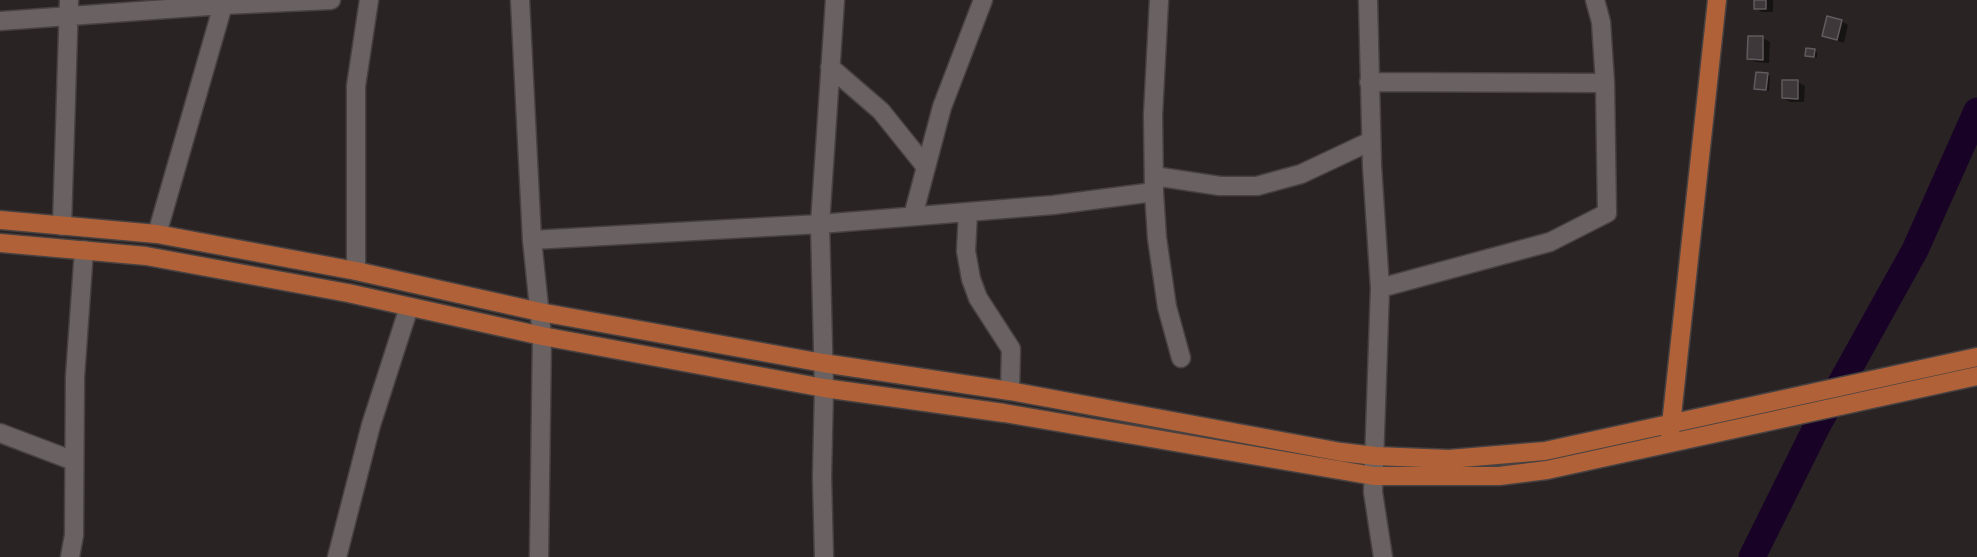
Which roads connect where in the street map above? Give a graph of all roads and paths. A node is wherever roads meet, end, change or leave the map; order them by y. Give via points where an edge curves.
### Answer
1 (332, 0) edge
2 (369, 0) edge
3 (520, 0) edge
4 (835, 0) edge
5 (982, 0) edge
6 (1159, 0) edge
7 (1368, 0) edge
8 (1595, 0) edge
9 (1716, 0) edge
10 (250, 2) edge
11 (223, 5) junction
12 (69, 8) edge
13 (5, 21) edge
14 (0, 38) edge
15 (830, 68) junction
16 (1369, 82) junction
17 (1605, 83) junction
18 (1371, 141) junction
19 (926, 167) junction
20 (1154, 184) junction
21 (968, 212) junction
22 (913, 216) junction
23 (0, 220) edge
24 (820, 224) junction
25 (62, 226) junction
26 (157, 234) junction
27 (532, 240) junction
28 (0, 243) edge
29 (84, 250) junction
30 (356, 271) junction
31 (1380, 288) junction
32 (410, 307) junction
33 (540, 312) junction
34 (542, 336) junction
35 (1977, 357) edge
36 (1181, 358) dead end
37 (823, 363) junction
38 (1977, 376) edge
39 (824, 388) junction
40 (1010, 391) junction
41 (1671, 424) junction
42 (0, 433) edge
43 (1669, 442) junction
44 (1375, 456) junction
45 (74, 462) junction
46 (1374, 476) junction
47 (70, 557) edge
48 (337, 557) edge
49 (539, 557) edge
50 (824, 557) edge
51 (1383, 557) edge

1 - 10 street
2 - 30 street via 356,86
3 - 27 street
4 - 15 street
5 - 19 street via 942,107
6 - 20 street
7 - 16 street
8 - 17 street via 1601,22
9 - 41 main road
10 - 11 street
11 - 12 street
11 - 26 street
12 - 13 street
12 - 25 street
13 - 14 street
15 - 19 street via 881,111
15 - 24 street
16 - 17 street
16 - 18 street
17 - 31 street via 1607,213 1550,242
18 - 20 street via 1301,174 1257,186
18 - 31 street
19 - 22 street
20 - 21 street
20 - 36 street via 1167,307
21 - 22 street
21 - 40 street via 966,251 971,279 978,298 1011,349
22 - 24 street
23 - 25 main road
24 - 27 street
24 - 37 street
25 - 26 main road
26 - 30 main road
27 - 33 street
28 - 29 main road
29 - 32 main road via 250,274
29 - 45 street via 75,377
30 - 33 main road
31 - 44 street
32 - 34 main road
32 - 48 street via 371,425
33 - 34 street
33 - 37 main road
34 - 39 main road
34 - 49 street
35 - 41 main road
37 - 39 street
37 - 40 main road
38 - 43 main road
39 - 46 main road via 1004,413
39 - 50 street
40 - 44 main road
41 - 43 main road
41 - 44 main road via 1498,457
42 - 45 street
43 - 46 main road via 1547,470 1499,476
44 - 46 street
45 - 47 street via 74,535
46 - 51 street

